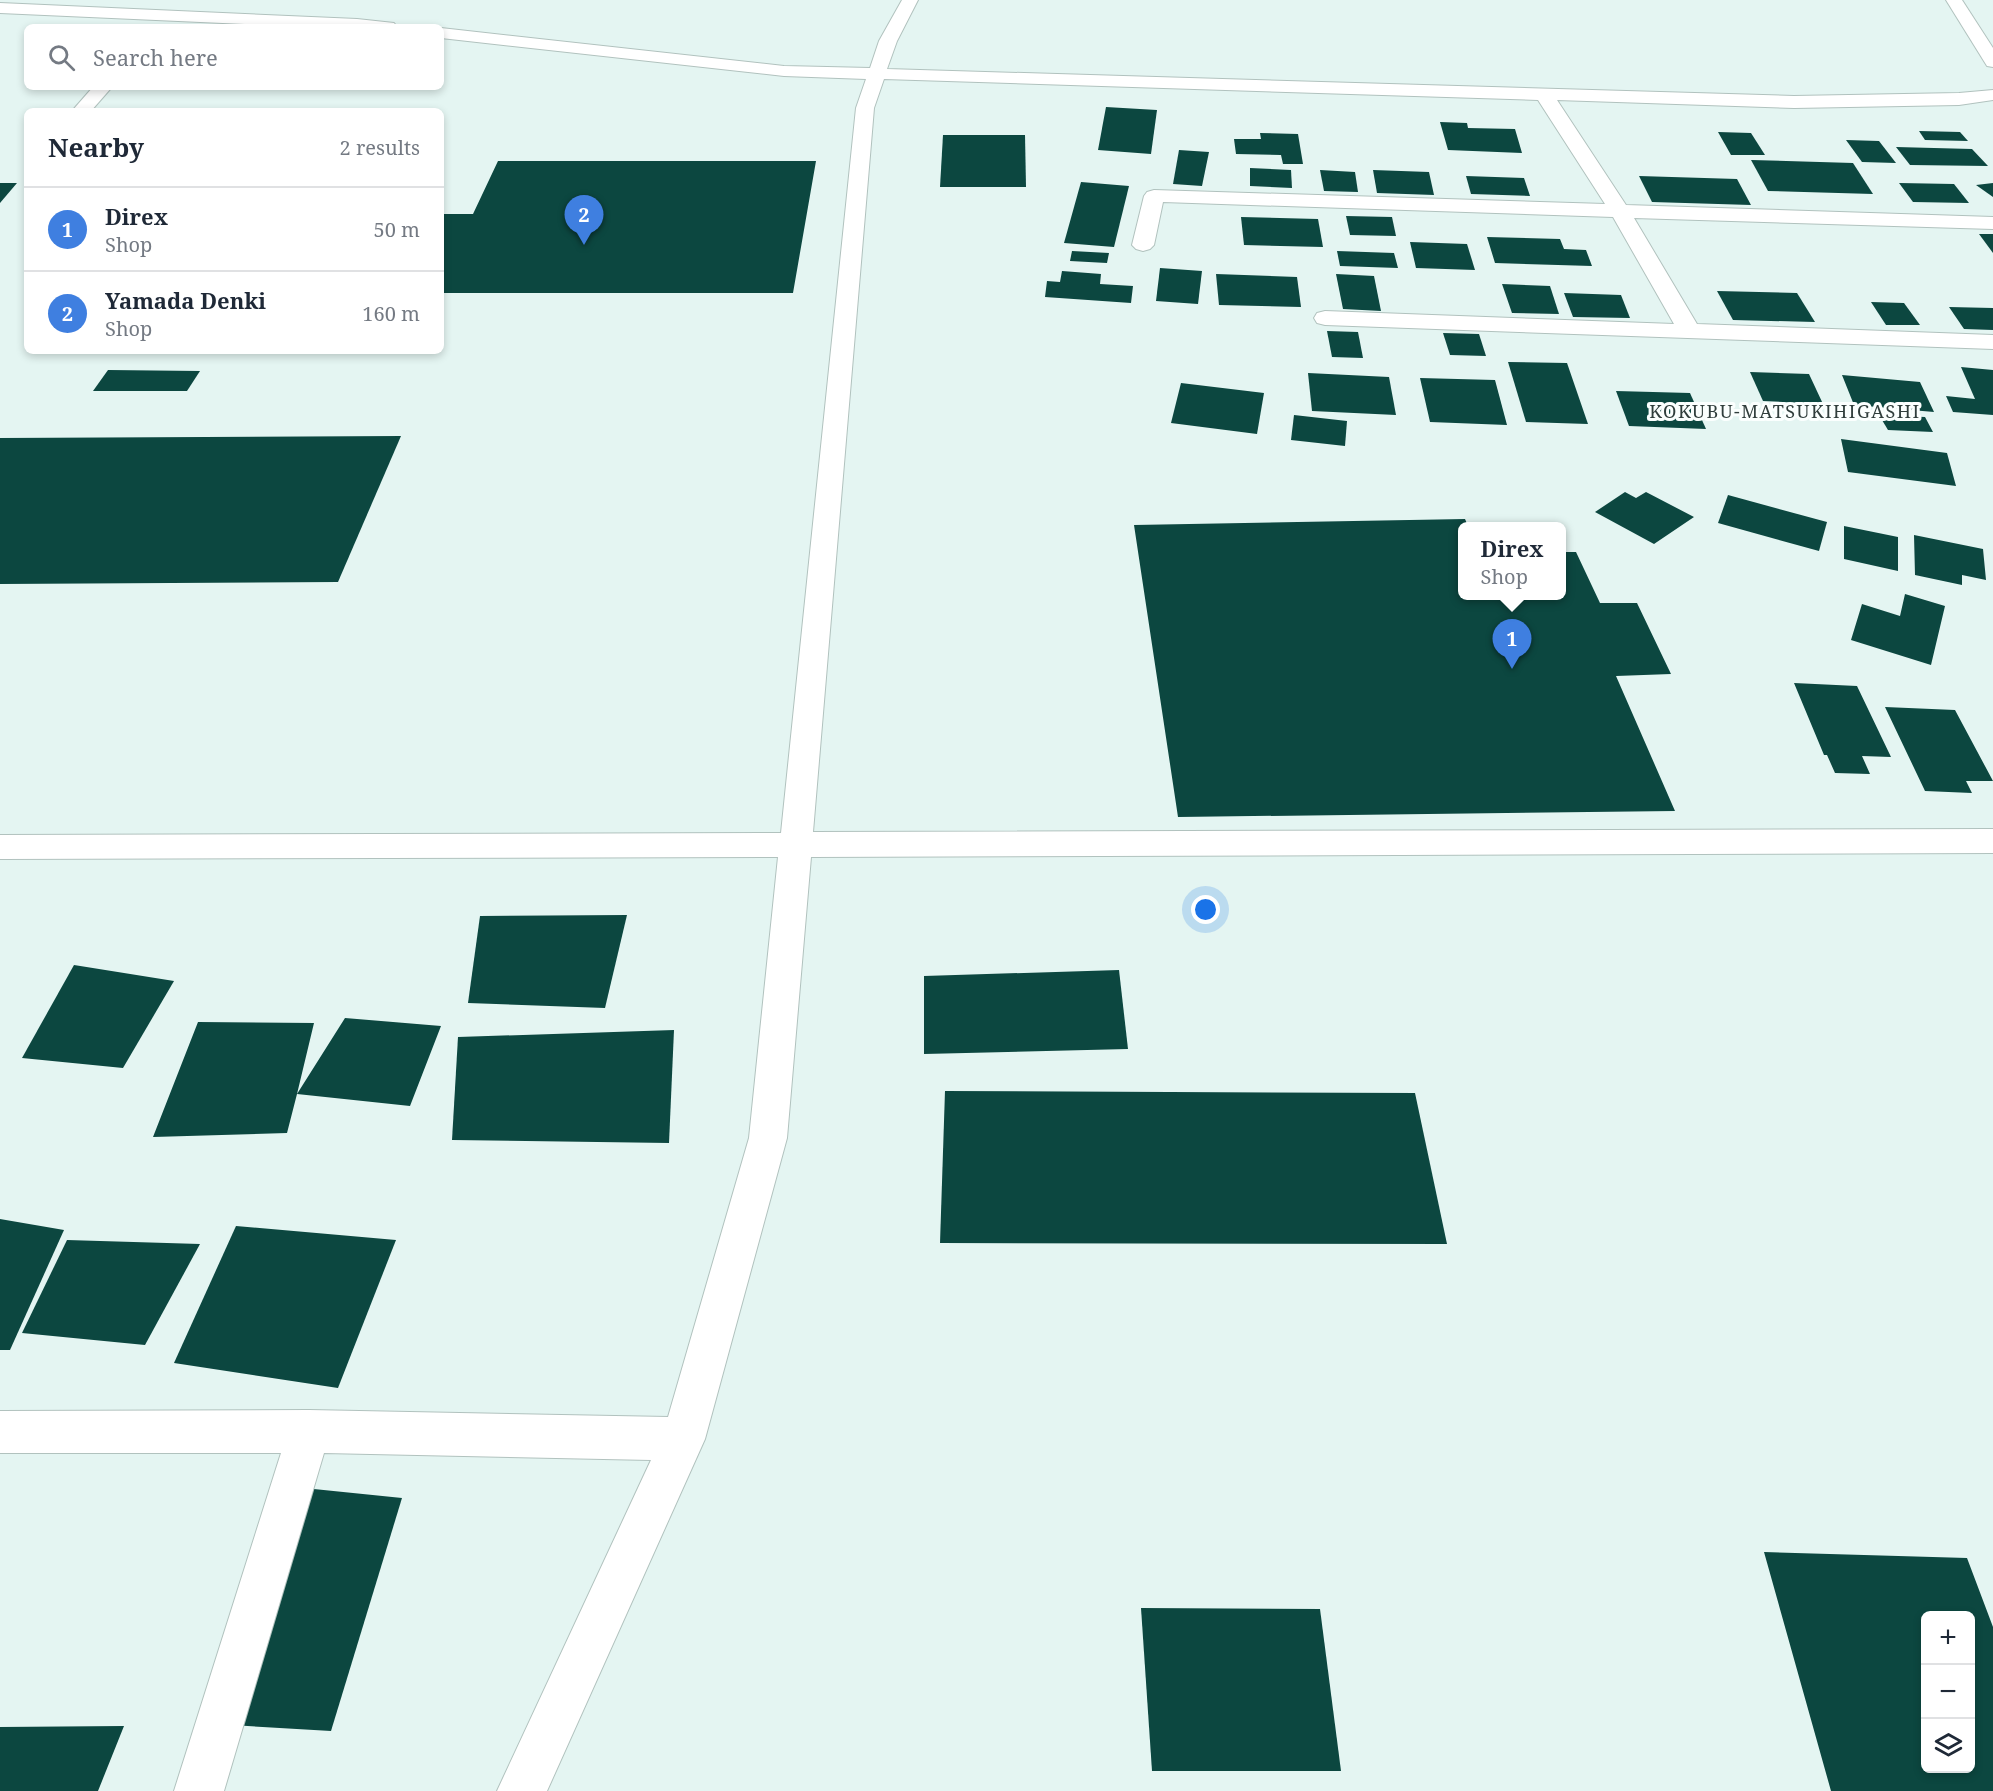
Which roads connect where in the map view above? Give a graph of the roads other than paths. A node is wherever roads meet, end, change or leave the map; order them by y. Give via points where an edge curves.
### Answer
1 (114, 0) edge
2 (910, 0) edge
3 (1954, 0) edge
4 (0, 8) edge
5 (98, 13) junction
6 (162, 21) edge
7 (357, 24) edge
8 (444, 33) edge
9 (1993, 62) edge
10 (877, 74) junction
11 (100, 90) edge
12 (1993, 95) edge
13 (1545, 96) junction
14 (84, 108) edge
15 (1621, 213) junction
16 (1993, 224) edge
17 (1143, 245) dead end
18 (1324, 318) dead end
19 (1690, 331) junction
20 (1993, 342) edge
21 (1993, 841) edge
22 (795, 844) junction
23 (0, 847) edge
24 (309, 1431) junction
25 (0, 1432) edge
26 (683, 1439) junction
27 (199, 1791) edge
28 (522, 1791) edge

1 - 5 street
2 - 10 street via 888,41
3 - 9 street
4 - 5 street
5 - 6 street
6 - 7 street
8 - 10 street via 784,71
10 - 13 street
10 - 22 street via 865,108
11 - 14 street
12 - 13 street via 1875,102
13 - 15 street
15 - 16 street
15 - 17 street via 1154,196
15 - 19 street
18 - 19 street
19 - 20 street
21 - 22 street
22 - 23 street
22 - 26 street via 768,1138
24 - 25 street
24 - 26 street
24 - 27 street
26 - 28 street

